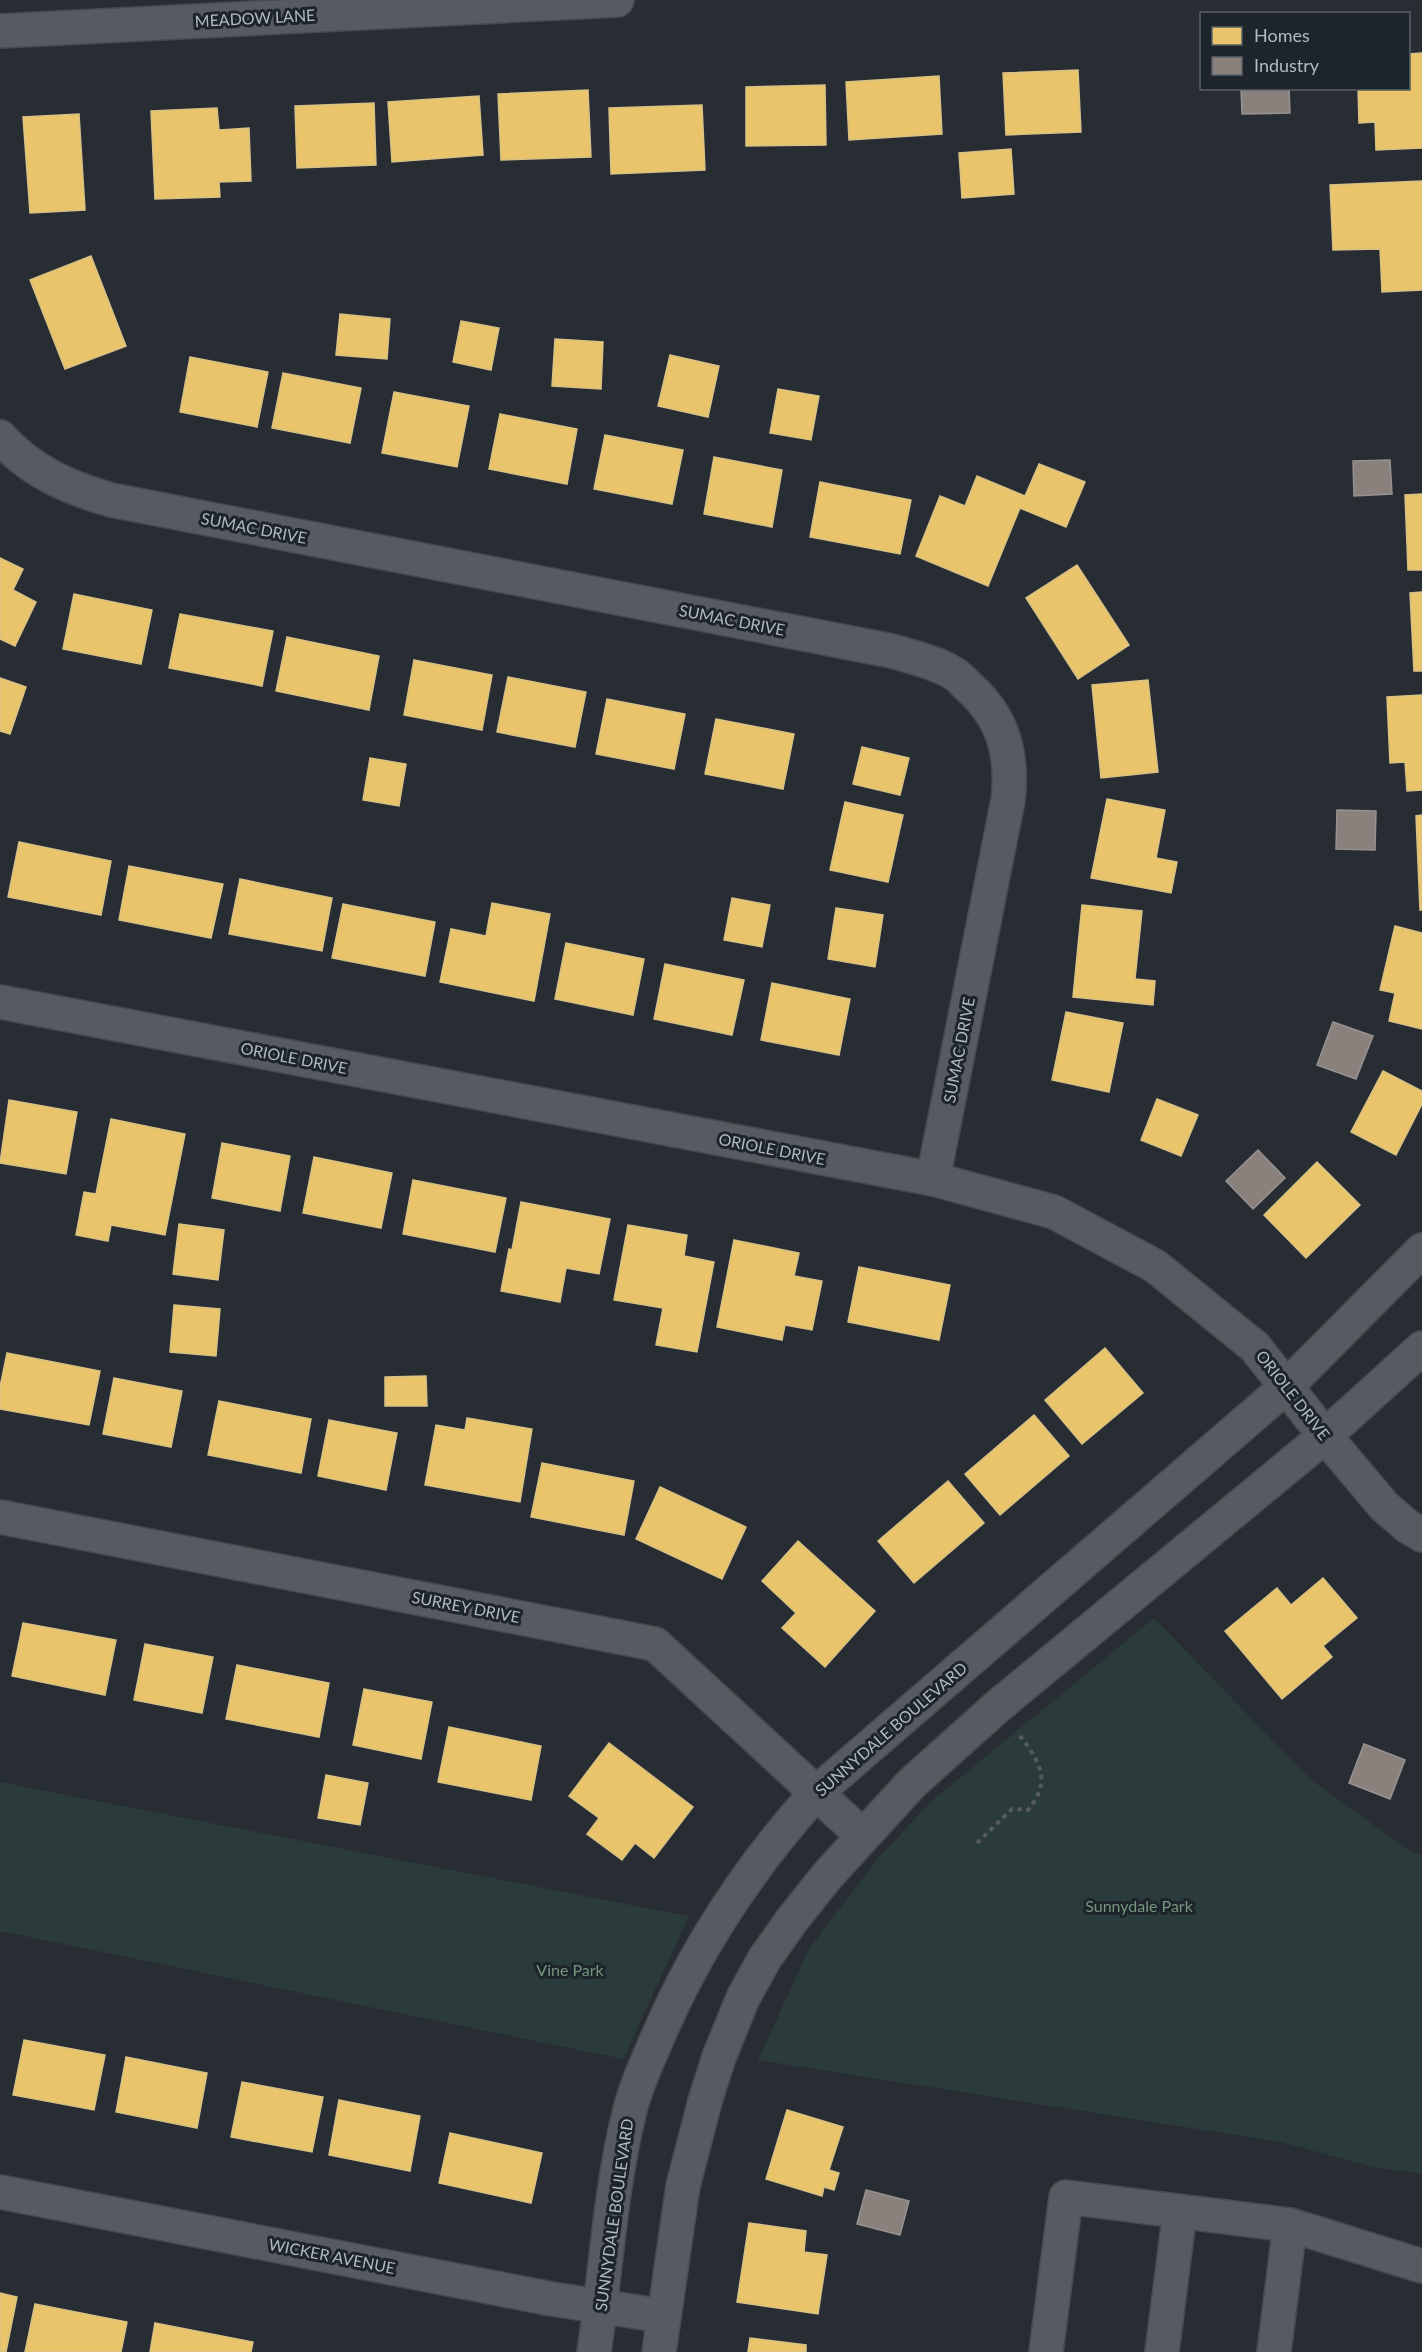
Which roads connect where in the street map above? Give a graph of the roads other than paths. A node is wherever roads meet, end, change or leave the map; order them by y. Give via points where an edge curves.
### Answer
1 (617, 0) edge
2 (0, 31) edge
3 (0, 437) edge
4 (0, 1002) edge
5 (933, 1179) junction
6 (1422, 1250) edge
7 (1422, 1348) edge
8 (1286, 1387) junction
9 (1325, 1436) junction
10 (0, 1517) edge
11 (1422, 1535) edge
12 (817, 1792) junction
13 (863, 1836) junction
14 (0, 2192) edge
15 (1180, 2211) junction
16 (1290, 2225) junction
17 (1422, 2266) edge
18 (601, 2306) junction
19 (664, 2316) junction
20 (594, 2352) edge
21 (659, 2352) edge
22 (1046, 2352) edge
23 (1162, 2352) edge
24 (1274, 2352) edge

1 - 2 street, MEADOW LANE
3 - 5 street, SUMAC DRIVE via 47,475 74,489 111,500 892,651 954,673 993,714 1008,752 1011,774
4 - 5 street, ORIOLE DRIVE
5 - 8 street, ORIOLE DRIVE via 1053,1212 1155,1266 1255,1347
6 - 8 street, SUNNYDALE BOULEVARD
7 - 9 street
8 - 9 street, ORIOLE DRIVE
8 - 12 street, SUNNYDALE BOULEVARD
9 - 11 street, ORIOLE DRIVE via 1384,1506
9 - 13 street via 998,1706 911,1784
10 - 12 street, SURREY DRIVE via 655,1644
12 - 13 street, SURREY DRIVE
12 - 18 street, SUNNYDALE BOULEVARD via 753,1868 691,1967 664,2021 630,2108
13 - 19 street via 765,1958 730,2027 683,2186
14 - 18 street, WICKER AVENUE
15 - 16 street
15 - 22 street via 1066,2197
15 - 23 street
16 - 17 street
16 - 24 street
18 - 19 street, WICKER AVENUE
18 - 20 street, SUNNYDALE BOULEVARD
19 - 21 street

